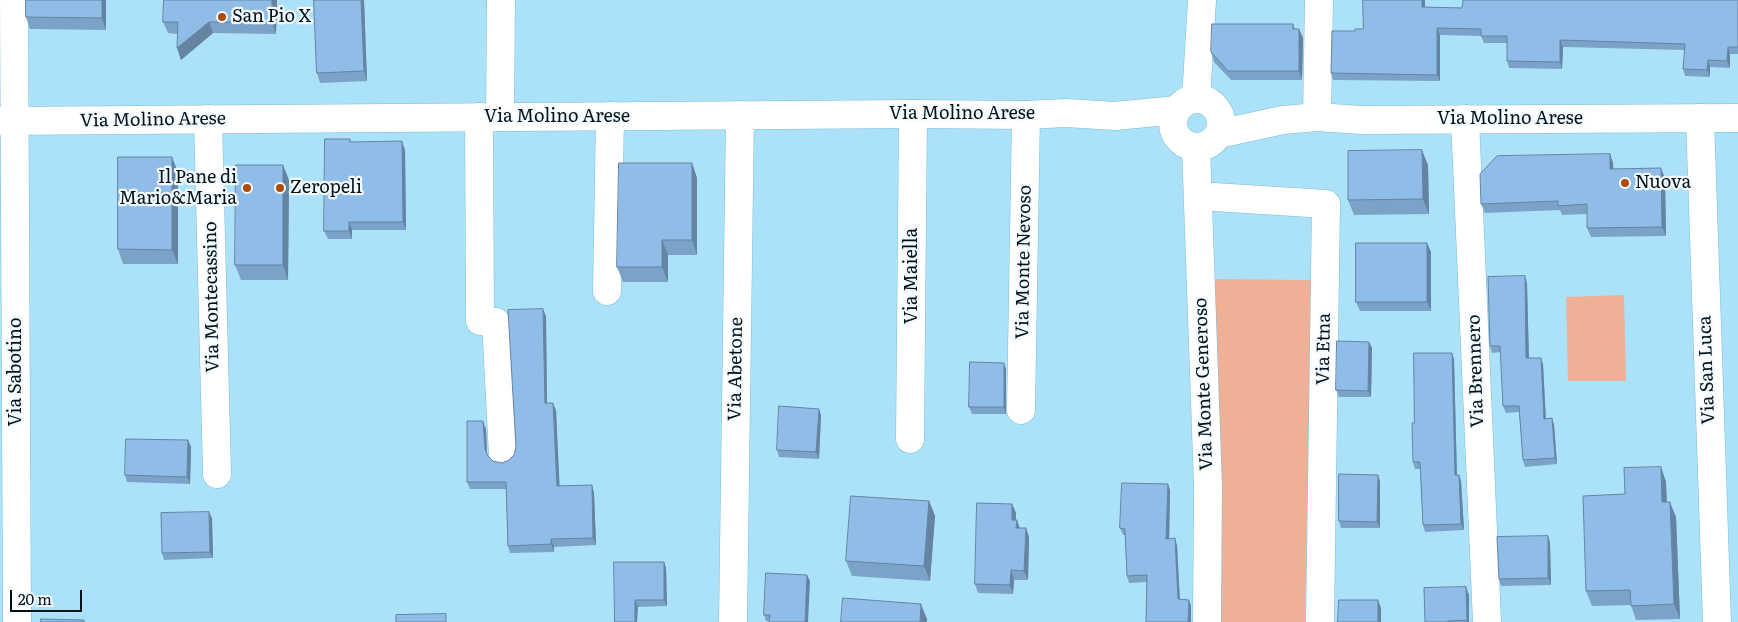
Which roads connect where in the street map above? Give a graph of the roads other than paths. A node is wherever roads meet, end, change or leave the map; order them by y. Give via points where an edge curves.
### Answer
1 (14, 0) edge
2 (501, 0) edge
3 (1202, 0) edge
4 (1319, 0) edge
5 (913, 114) junction
6 (740, 115) junction
7 (1026, 115) junction
8 (610, 116) junction
9 (489, 117) junction
10 (1317, 117) junction
11 (1700, 118) junction
12 (1738, 118) edge
13 (1465, 119) junction
14 (208, 120) junction
15 (7, 122) edge
16 (1197, 123) junction
17 (1198, 196) junction
18 (607, 291) dead end
19 (1021, 410) dead end
20 (910, 439) dead end
21 (503, 455) dead end
22 (217, 474) dead end
23 (17, 622) edge
24 (733, 622) edge
25 (1207, 622) edge
26 (1320, 622) edge
27 (1488, 622) edge
28 (1717, 622) edge

1 - 15 street, Via Sabotino
2 - 9 street
3 - 16 street, Via Monte Generoso
4 - 10 street
5 - 6 street, Via Molino Arese
5 - 7 street, Via Molino Arese
5 - 20 street, Via Maiella
6 - 8 street, Via Molino Arese
6 - 24 street, Via Abetone
7 - 16 street, Via Molino Arese via 1066,113
7 - 19 street, Via Monte Nevoso
8 - 9 street, Via Molino Arese
8 - 18 street
9 - 14 street, Via Molino Arese
9 - 21 street via 480,321 496,322
10 - 13 street, Via Molino Arese
10 - 16 street, Via Molino Arese
11 - 12 street, Via Molino Arese
11 - 13 street, Via Molino Arese
11 - 28 street, Via San Luca
13 - 27 street, Via Brennero
14 - 15 street, Via Molino Arese
14 - 22 street, Via Montecassino
15 - 23 street, Via Sabotino
16 - 17 street, Via Monte Generoso
17 - 25 street, Via Monte Generoso via 1208,487
17 - 26 street, Via Etna via 1326,204

